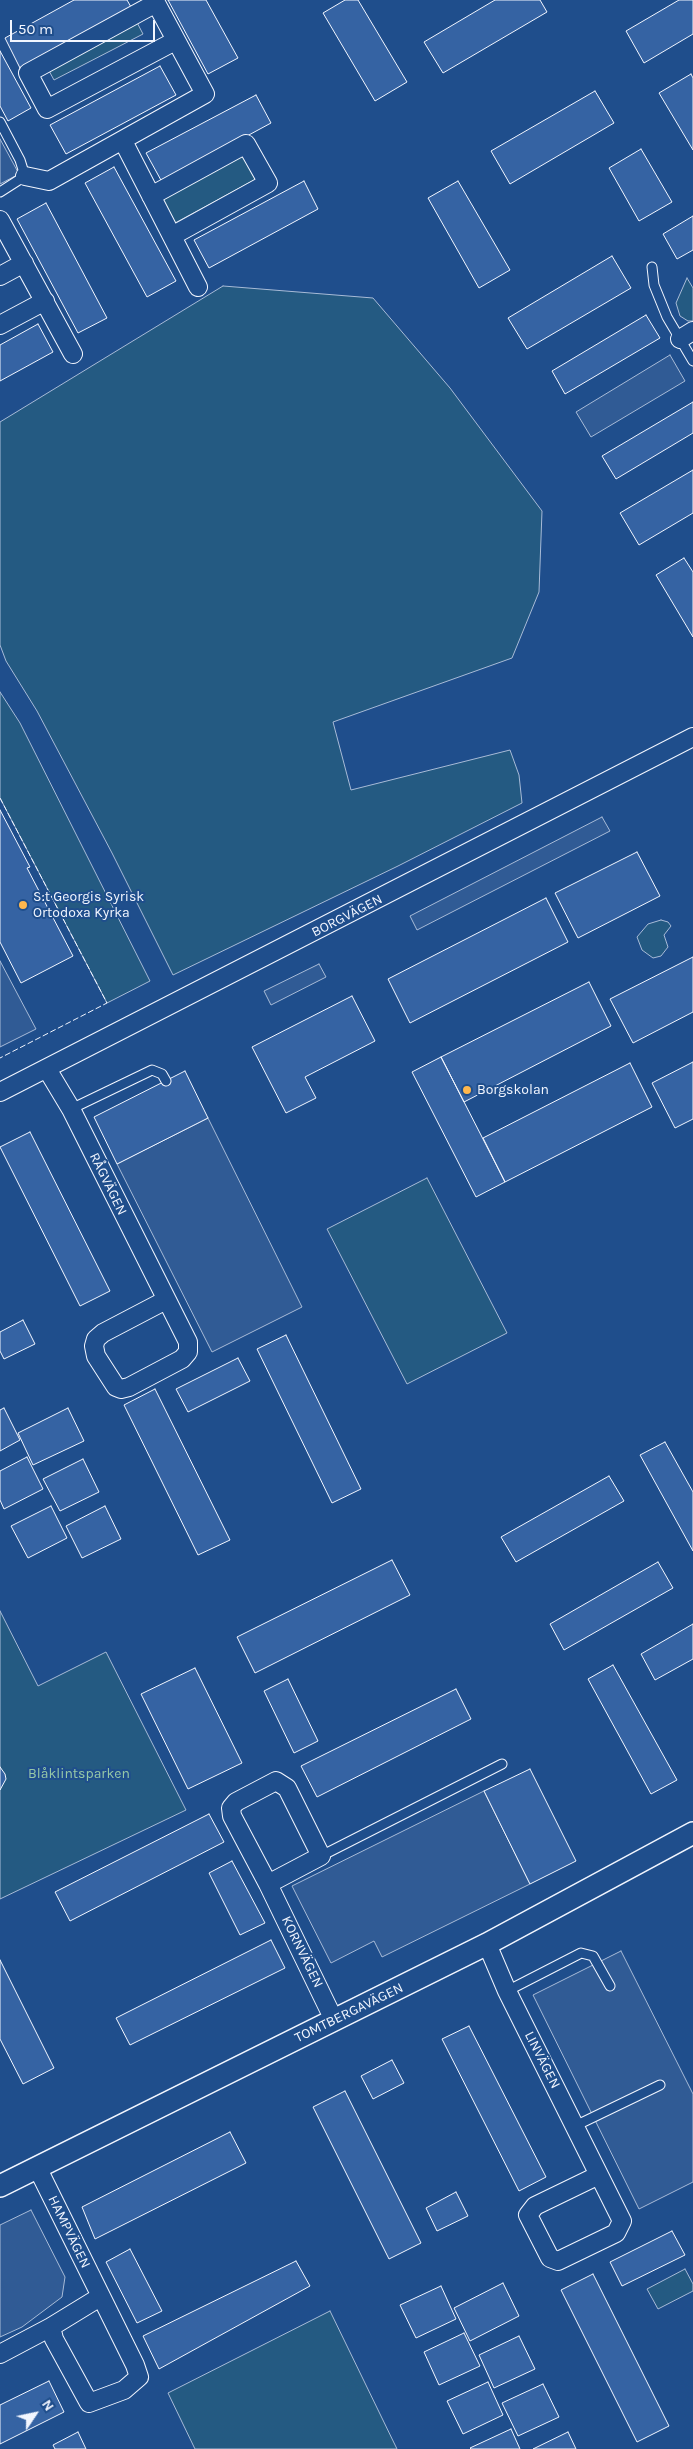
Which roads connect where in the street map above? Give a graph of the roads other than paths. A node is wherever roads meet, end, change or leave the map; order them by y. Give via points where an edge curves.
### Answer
1 (175, 41) junction
2 (0, 122) edge
3 (123, 141) junction
4 (25, 176) junction
5 (0, 192) edge
6 (151, 196) junction
7 (0, 220) edge
8 (172, 236) junction
9 (24, 263) junction
10 (652, 267) dead end
11 (0, 276) edge
12 (198, 287) dead end
13 (45, 302) junction
14 (0, 324) edge
15 (686, 335) edge
16 (73, 354) dead end
17 (693, 361) edge
18 (693, 737) edge
19 (48, 1069) junction
20 (166, 1081) dead end
21 (0, 1092) edge
22 (70, 1109) junction
23 (166, 1300) junction
24 (502, 1764) dead end
25 (693, 1833) edge
26 (321, 1856) junction
27 (268, 1884) junction
28 (487, 1944) junction
29 (610, 1986) dead end
30 (507, 1991) junction
31 (334, 2020) junction
32 (660, 2086) dead end
33 (575, 2126) junction
34 (37, 2167) junction
35 (599, 2175) junction
36 (0, 2186) edge
37 (100, 2297) junction
38 (51, 2327) junction
39 (0, 2354) edge

1 - 1 street via 47,109 28,73 156,3
1 - 3 street via 205,94
2 - 4 lane
3 - 4 street via 49,181
3 - 6 street
4 - 5 lane
6 - 8 street
6 - 8 street via 246,144 268,183
7 - 9 street
8 - 12 street
9 - 11 street
9 - 13 street
10 - 15 lane via 654,285 667,317
13 - 14 street
13 - 16 street
15 - 17 lane
18 - 19 street, BORGVÄGEN
19 - 21 street, BORGVÄGEN
19 - 22 street, RÅGVÄGEN
20 - 22 lane via 162,1074 152,1070
22 - 23 street, RÅGVÄGEN
23 - 23 street, RÅGVÄGEN via 96,1339 96,1356 116,1387 130,1387 182,1359 188,1352 188,1342
24 - 26 lane
25 - 28 street, TOMTBERGAVÄGEN
26 - 27 street
26 - 27 street, KORNVÄGEN via 286,1788 276,1781 236,1802 231,1808 232,1816
27 - 31 street, KORNVÄGEN
28 - 30 street, LINVÄGEN
28 - 31 street, TOMTBERGAVÄGEN
29 - 30 lane via 593,1956 581,1953
30 - 33 street, LINVÄGEN
31 - 34 street, TOMTBERGAVÄGEN
32 - 33 lane
33 - 35 street, LINVÄGEN
34 - 36 street, TOMTBERGAVÄGEN
34 - 37 street, HAMPVÄGEN
35 - 35 street, LINVÄGEN via 622,2222 620,2228 616,2233 558,2261 550,2258 528,2215 536,2206
37 - 38 street
37 - 38 street, HAMPVÄGEN via 139,2377 124,2390 89,2403 54,2339
38 - 39 street

